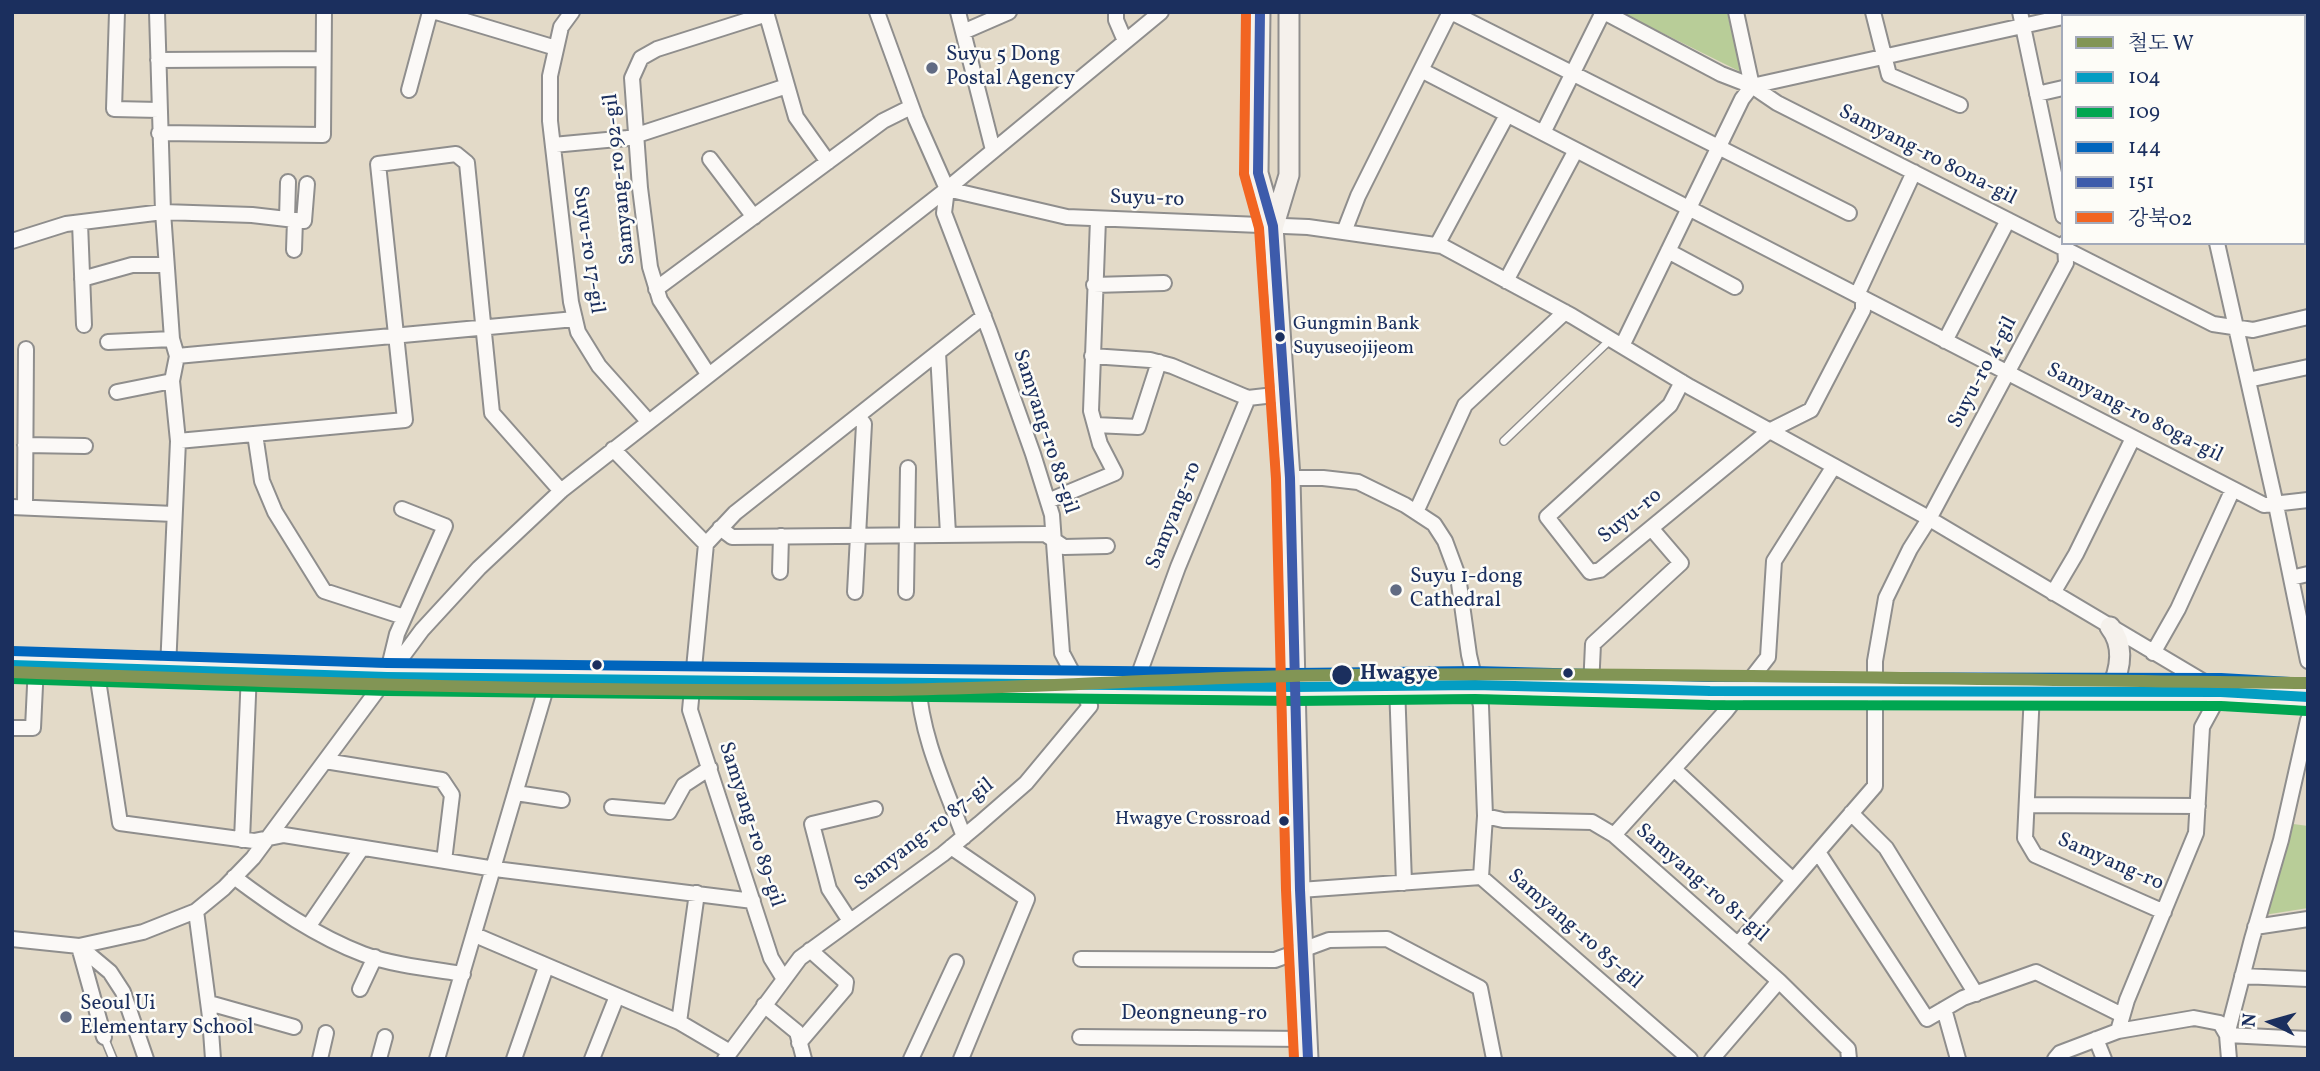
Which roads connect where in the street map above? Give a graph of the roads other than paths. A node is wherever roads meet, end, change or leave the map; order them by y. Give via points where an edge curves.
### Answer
1 (117, 12) edge
2 (157, 12) edge
3 (324, 12) edge
4 (430, 12) edge
5 (436, 12) edge
6 (572, 12) edge
7 (877, 12) edge
8 (958, 12) edge
9 (1009, 12) edge
10 (1116, 12) edge
11 (1161, 12) edge
12 (1259, 12) edge
13 (1289, 12) edge
14 (1450, 12) edge
15 (1603, 12) edge
16 (1736, 12) edge
17 (1873, 12) edge
18 (766, 13) edge
19 (2061, 17) edge
20 (2021, 19) edge
21 (963, 32) junction
22 (1125, 41) junction
23 (556, 48) junction
24 (1885, 57) junction
25 (323, 60) junction
26 (158, 61) junction
27 (1421, 70) junction
28 (1572, 74) junction
29 (787, 86) junction
30 (1752, 86) junction
31 (2061, 88) edge
32 (409, 90) dead end
33 (2037, 94) junction
34 (1960, 105) dead end
35 (911, 107) junction
36 (159, 110) junction
37 (1507, 115) junction
38 (159, 133) junction
39 (1543, 133) junction
40 (637, 135) junction
41 (553, 145) junction
42 (1718, 148) junction
43 (993, 150) junction
44 (1576, 150) junction
45 (710, 159) dead end
46 (828, 162) junction
47 (1914, 172) junction
48 (288, 182) dead end
49 (307, 184) dead end
50 (947, 189) junction
51 (2061, 207) edge
52 (1689, 209) junction
53 (163, 212) junction
54 (1849, 213) dead end
55 (754, 217) junction
56 (291, 219) junction
57 (1098, 219) junction
58 (2008, 220) junction
59 (80, 223) junction
60 (1273, 226) junction
61 (1344, 232) junction
62 (12, 241) edge
63 (2061, 244) edge
64 (1437, 245) junction
65 (2217, 245) edge
66 (2065, 246) edge
67 (294, 250) dead end
68 (1668, 251) junction
69 (166, 265) junction
70 (82, 279) junction
71 (1506, 281) junction
72 (1164, 284) dead end
73 (1094, 285) junction
74 (1735, 287) dead end
75 (656, 289) junction
76 (1860, 297) junction
77 (1565, 312) junction
78 (984, 316) junction
79 (2308, 317) edge
80 (575, 319) junction
81 (84, 325) dead end
82 (2236, 328) junction
83 (485, 329) junction
84 (395, 336) junction
85 (172, 339) junction
86 (1945, 341) junction
87 (108, 342) dead end
88 (1617, 343) junction
89 (26, 349) dead end
90 (938, 353) junction
91 (177, 356) junction
92 (1092, 356) junction
93 (1159, 362) junction
94 (2308, 367) edge
95 (2008, 373) junction
96 (708, 374) junction
97 (19, 378) edge
98 (2248, 380) junction
99 (172, 381) junction
100 (1682, 382) junction
101 (117, 392) dead end
102 (1283, 394) junction
103 (1248, 398) junction
104 (858, 416) junction
105 (648, 421) junction
106 (1095, 425) junction
107 (1769, 431) junction
108 (256, 434) junction
109 (2133, 438) junction
110 (178, 441) junction
111 (1504, 441) dead end
112 (25, 445) junction
113 (85, 446) dead end
114 (613, 449) junction
115 (1834, 466) junction
116 (908, 468) dead end
117 (1290, 478) junction
118 (2233, 489) junction
119 (561, 491) junction
120 (2308, 500) edge
121 (1048, 501) junction
122 (2276, 505) junction
123 (19, 507) edge
124 (402, 509) dead end
125 (1416, 512) junction
126 (174, 514) junction
127 (1929, 519) junction
128 (720, 528) junction
129 (1651, 528) junction
130 (857, 534) junction
131 (906, 534) junction
132 (948, 534) junction
133 (781, 536) junction
134 (1055, 540) junction
135 (706, 544) junction
136 (1107, 547) dead end
137 (780, 572) dead end
138 (2308, 574) edge
139 (2291, 578) junction
140 (855, 592) dead end
141 (906, 592) dead end
142 (2053, 593) junction
143 (404, 617) junction
144 (2110, 627) junction
145 (2305, 637) edge
146 (2153, 653) junction
147 (2308, 661) edge
148 (12, 665) edge
149 (36, 665) junction
150 (96, 667) junction
151 (168, 669) junction
152 (249, 672) junction
153 (387, 677) junction
154 (549, 678) junction
155 (692, 680) junction
156 (918, 682) junction
157 (1077, 684) junction
158 (1135, 685) junction
159 (1397, 685) junction
160 (1475, 685) junction
161 (1295, 687) junction
162 (1591, 688) junction
163 (1740, 691) junction
164 (1877, 692) junction
165 (2110, 692) junction
166 (2221, 692) junction
167 (2032, 693) junction
168 (2308, 697) edge
169 (2308, 720) edge
170 (12, 728) edge
171 (325, 761) junction
172 (710, 768) junction
173 (1674, 769) junction
174 (516, 793) junction
175 (562, 800) dead end
176 (2026, 805) junction
177 (2198, 806) junction
178 (612, 807) dead end
179 (875, 809) dead end
180 (1852, 813) junction
181 (1485, 816) junction
182 (1614, 835) junction
183 (964, 837) junction
184 (268, 838) junction
185 (242, 840) junction
186 (362, 848) junction
187 (951, 848) junction
188 (1818, 852) junction
189 (444, 861) junction
190 (495, 869) junction
191 (234, 877) junction
192 (1481, 877) junction
193 (1793, 880) junction
194 (1404, 883) junction
195 (1300, 890) junction
196 (696, 893) junction
197 (753, 901) junction
198 (196, 911) junction
199 (2164, 912) junction
200 (2308, 919) edge
201 (850, 921) junction
202 (308, 927) junction
203 (2255, 927) junction
204 (475, 935) junction
205 (12, 939) edge
206 (1738, 944) junction
207 (79, 946) junction
208 (810, 950) junction
209 (1303, 950) junction
210 (375, 957) junction
211 (1081, 959) dead end
212 (956, 962) dead end
213 (547, 967) junction
214 (463, 974) junction
215 (2242, 976) junction
216 (784, 979) junction
217 (2308, 979) edge
218 (1779, 981) junction
219 (360, 989) dead end
220 (1976, 994) junction
221 (617, 996) junction
222 (209, 1003) junction
223 (764, 1006) junction
224 (1944, 1009) junction
225 (2122, 1015) junction
226 (679, 1023) junction
227 (294, 1027) dead end
228 (2118, 1031) junction
229 (326, 1033) dead end
230 (2227, 1035) junction
231 (104, 1037) joint
232 (385, 1037) dead end
233 (1080, 1037) dead end
234 (1307, 1039) junction
235 (2096, 1039) junction
236 (2308, 1039) edge
237 (799, 1043) junction
238 (728, 1055) edge
239 (113, 1059) edge
240 (146, 1059) edge
241 (213, 1059) edge
242 (320, 1059) edge
243 (379, 1059) edge
244 (437, 1059) edge
245 (514, 1059) edge
246 (592, 1059) edge
247 (804, 1059) edge
248 (911, 1059) edge
249 (961, 1059) edge
250 (1308, 1059) edge
251 (1494, 1059) edge
252 (1690, 1059) edge
253 (1712, 1059) edge
254 (1849, 1059) edge
255 (1958, 1059) edge
256 (2056, 1059) edge
257 (2104, 1059) edge
258 (2229, 1059) edge

1 - 36 street via 114,109
2 - 26 street
3 - 25 street
4 - 32 street
5 - 23 street
6 - 23 street, Suyu-ro 17-gil via 561,27
7 - 35 street
8 - 21 street
9 - 21 street
10 - 22 street
11 - 22 street
12 - 60 main road via 1258,173
13 - 60 main road via 1289,175
14 - 27 street
14 - 28 street
15 - 28 street
15 - 30 street, Samyang-ro 80na-gil
16 - 30 street
17 - 24 street
18 - 29 street
18 - 40 street, Samyang-ro 92-gil via 641,58 632,78
19 - 20 street
20 - 24 street
20 - 33 street
21 - 43 street
22 - 43 street
23 - 41 street, Suyu-ro 17-gil via 550,76
24 - 30 street
24 - 34 street via 1889,75
25 - 26 street
25 - 38 street via 323,135
26 - 36 street
27 - 37 street, Samyang-ro 80ga-gil
27 - 61 street
28 - 39 street
28 - 42 street
29 - 40 street
29 - 46 street via 796,117
30 - 42 street
30 - 47 street, Samyang-ro 80na-gil
31 - 33 street
33 - 51 street
35 - 46 street via 883,121
35 - 50 street
36 - 38 street
37 - 39 street, Samyang-ro 80ga-gil
37 - 64 street
38 - 53 street
39 - 44 street, Samyang-ro 80ga-gil
40 - 41 street
40 - 75 street, Samyang-ro 92-gil via 640,188
41 - 80 street, Suyu-ro 17-gil
42 - 52 street
42 - 54 street
43 - 50 street
44 - 52 street, Samyang-ro 80ga-gil
44 - 71 street
45 - 55 street
46 - 55 street
47 - 58 street, Samyang-ro 80na-gil
47 - 76 street
48 - 56 street
49 - 56 street via 304,221
50 - 57 street, Suyu-ro via 1067,218
50 - 78 street, Samyang-ro 88-gil via 944,213
50 - 96 street
52 - 68 street
52 - 76 street, Samyang-ro 80ga-gil
53 - 56 street
53 - 59 street
53 - 69 street
55 - 75 street
56 - 67 street
57 - 60 street, Suyu-ro
57 - 73 street
58 - 63 street, Samyang-ro 80na-gil
58 - 86 street
59 - 62 street
59 - 70 street
60 - 61 street, Suyu-ro
60 - 102 main road
61 - 64 street, Suyu-ro
64 - 71 street, Suyu-ro
65 - 82 street
66 - 82 street, Samyang-ro 80na-gil via 2213,324
66 - 95 street, Suyu-ro 4-gil via 2066,263
68 - 74 street
68 - 88 street
69 - 70 street via 132,265
69 - 85 street
70 - 81 street
71 - 77 street, Suyu-ro
72 - 73 street
73 - 92 street
75 - 96 street, Samyang-ro 92-gil
76 - 86 street, Samyang-ro 80ga-gil
76 - 107 street, Suyu-ro via 1863,310 1811,410
77 - 88 street, Suyu-ro
77 - 125 street via 1465,405
78 - 90 street
78 - 121 street, Samyang-ro 88-gil
79 - 82 street, Samyang-ro 80na-gil via 2253,330
80 - 83 street
80 - 105 street, Suyu-ro 17-gil via 599,366
82 - 98 street
83 - 84 street
83 - 84 street via 467,163 456,154 378,164
83 - 119 street via 492,413
84 - 91 street
84 - 108 street via 405,421
85 - 87 street
85 - 91 street
86 - 95 street, Samyang-ro 80ga-gil
88 - 100 street, Suyu-ro
88 - 111 lane
89 - 97 street
90 - 104 street
90 - 132 street
91 - 99 street
92 - 93 street
92 - 106 street
93 - 103 street
93 - 106 street via 1138,427
94 - 98 street
95 - 109 street, Samyang-ro 80ga-gil
95 - 127 street, Suyu-ro 4-gil
96 - 105 street
97 - 112 street
98 - 122 street
99 - 101 street
99 - 110 street
100 - 107 street, Suyu-ro
100 - 129 street, Suyu-ro via 1670,405 1547,517 1590,572 1600,570
102 - 103 street
102 - 117 main road
103 - 158 street, Samyang-ro
104 - 128 street
104 - 130 street via 864,424
105 - 114 street
106 - 121 street via 1115,473
107 - 115 street, Suyu-ro
107 - 129 street, Suyu-ro
108 - 110 street
108 - 143 street via 262,481 275,512 324,591
109 - 118 street, Samyang-ro 80ga-gil
109 - 142 street
110 - 126 street
112 - 113 street
112 - 123 street
114 - 119 street
114 - 135 street
115 - 127 street, Suyu-ro
115 - 163 street via 1774,561 1768,657
116 - 131 street
117 - 125 street via 1358,482
117 - 161 main road
118 - 122 street, Samyang-ro 80ga-gil via 2264,505
118 - 146 street
119 - 153 street via 479,568 422,630
120 - 122 street, Samyang-ro 80ga-gil
121 - 134 street, Samyang-ro 88-gil
122 - 139 street
123 - 126 street
124 - 143 street via 444,526
125 - 160 street via 1434,524 1458,576
126 - 151 street
127 - 142 street, Suyu-ro
127 - 164 street via 1886,598 1875,661
128 - 133 street via 733,537
128 - 135 street
129 - 162 street via 1681,563 1593,644
130 - 131 street
130 - 133 street
130 - 140 street
131 - 132 street
131 - 141 street
132 - 134 street via 1045,534
133 - 137 street
134 - 136 street via 1064,547
134 - 157 street, Samyang-ro 88-gil via 1062,653
135 - 155 street, Samyang-ro 89-gil
138 - 139 street
139 - 145 street
142 - 144 street, Suyu-ro
143 - 153 street
144 - 146 street, Suyu-ro
144 - 165 main road via 2120,657
145 - 147 street
146 - 166 street, Suyu-ro
148 - 149 main road
149 - 150 main road
149 - 170 street via 33,728
150 - 151 main road
150 - 185 street via 120,823
151 - 152 main road
152 - 153 main road
152 - 185 street
153 - 154 main road
153 - 171 street
154 - 155 main road
154 - 174 street
155 - 156 main road
155 - 172 street, Samyang-ro 89-gil via 690,710
156 - 157 main road
156 - 183 street via 925,734
157 - 158 main road
157 - 183 street, Samyang-ro 87-gil via 1090,706 1026,783
158 - 161 main road
159 - 160 main road
159 - 161 main road
159 - 194 street
160 - 162 main road
160 - 181 street, Samyang-ro 85-gil via 1481,706
161 - 195 main road
162 - 163 main road
163 - 164 main road
163 - 173 street
164 - 167 main road
164 - 180 street via 1875,786
165 - 166 main road
165 - 167 main road
166 - 168 main road
166 - 177 street via 2202,727
167 - 176 street, Samyang-ro
169 - 203 street
171 - 184 street
171 - 189 street via 442,780 452,795
172 - 178 street via 684,785 668,812
172 - 197 street, Samyang-ro 89-gil
173 - 182 street
173 - 193 street
174 - 175 street
174 - 190 street
176 - 177 street
176 - 199 street, Samyang-ro via 2025,838 2035,855
177 - 199 street via 2196,832
179 - 201 street, Samyang-ro 87-gil via 812,824 829,889
180 - 188 street
180 - 220 street via 1886,848
181 - 182 street, Samyang-ro 81-gil via 1592,822
181 - 192 street, Samyang-ro 85-gil
182 - 206 street, Samyang-ro 81-gil
183 - 187 street, Samyang-ro 87-gil
184 - 185 street
184 - 186 street via 284,835
184 - 191 street
186 - 189 street
186 - 202 street
187 - 201 street, Samyang-ro 87-gil
187 - 249 street via 1027,899
188 - 193 street
188 - 224 street via 1927,1019
189 - 190 street
190 - 196 street
190 - 204 street
191 - 198 street
191 - 202 street
192 - 194 street
192 - 252 street, Samyang-ro 85-gil
193 - 206 street
194 - 195 street
195 - 209 main road
196 - 197 street
196 - 226 street
197 - 216 street, Samyang-ro 89-gil via 771,958
198 - 207 street via 143,932
198 - 222 street
199 - 225 street
200 - 203 street
201 - 208 street, Samyang-ro 87-gil
202 - 210 street
203 - 215 street
204 - 213 street
204 - 214 street
205 - 207 street
206 - 218 street, Samyang-ro 81-gil
207 - 231 street
207 - 240 street via 110,972 124,992
208 - 216 street, Samyang-ro 87-gil
208 - 237 street via 846,982
209 - 211 street via 1275,960
209 - 234 main road
209 - 251 street via 1329,940 1387,939 1480,988
210 - 214 street
210 - 219 street
212 - 248 street
213 - 221 street
213 - 245 street
214 - 244 street
215 - 217 street
215 - 230 street
216 - 223 street, Samyang-ro 87-gil
218 - 253 street
218 - 254 street, Samyang-ro 81-gil via 1848,1049
220 - 224 street
220 - 225 street via 2036,972
221 - 226 street
221 - 246 street
222 - 227 street
222 - 241 street
223 - 237 street via 797,1032
223 - 238 street, Samyang-ro 87-gil
224 - 255 street
225 - 228 street
226 - 238 street
228 - 230 street via 2194,1017 2220,1023
228 - 235 street
229 - 242 street
230 - 236 street
230 - 258 street
231 - 239 lane
232 - 243 street
233 - 234 street, Deongneung-ro
234 - 250 main road
235 - 256 street via 2060,1053
235 - 257 street
237 - 247 street

